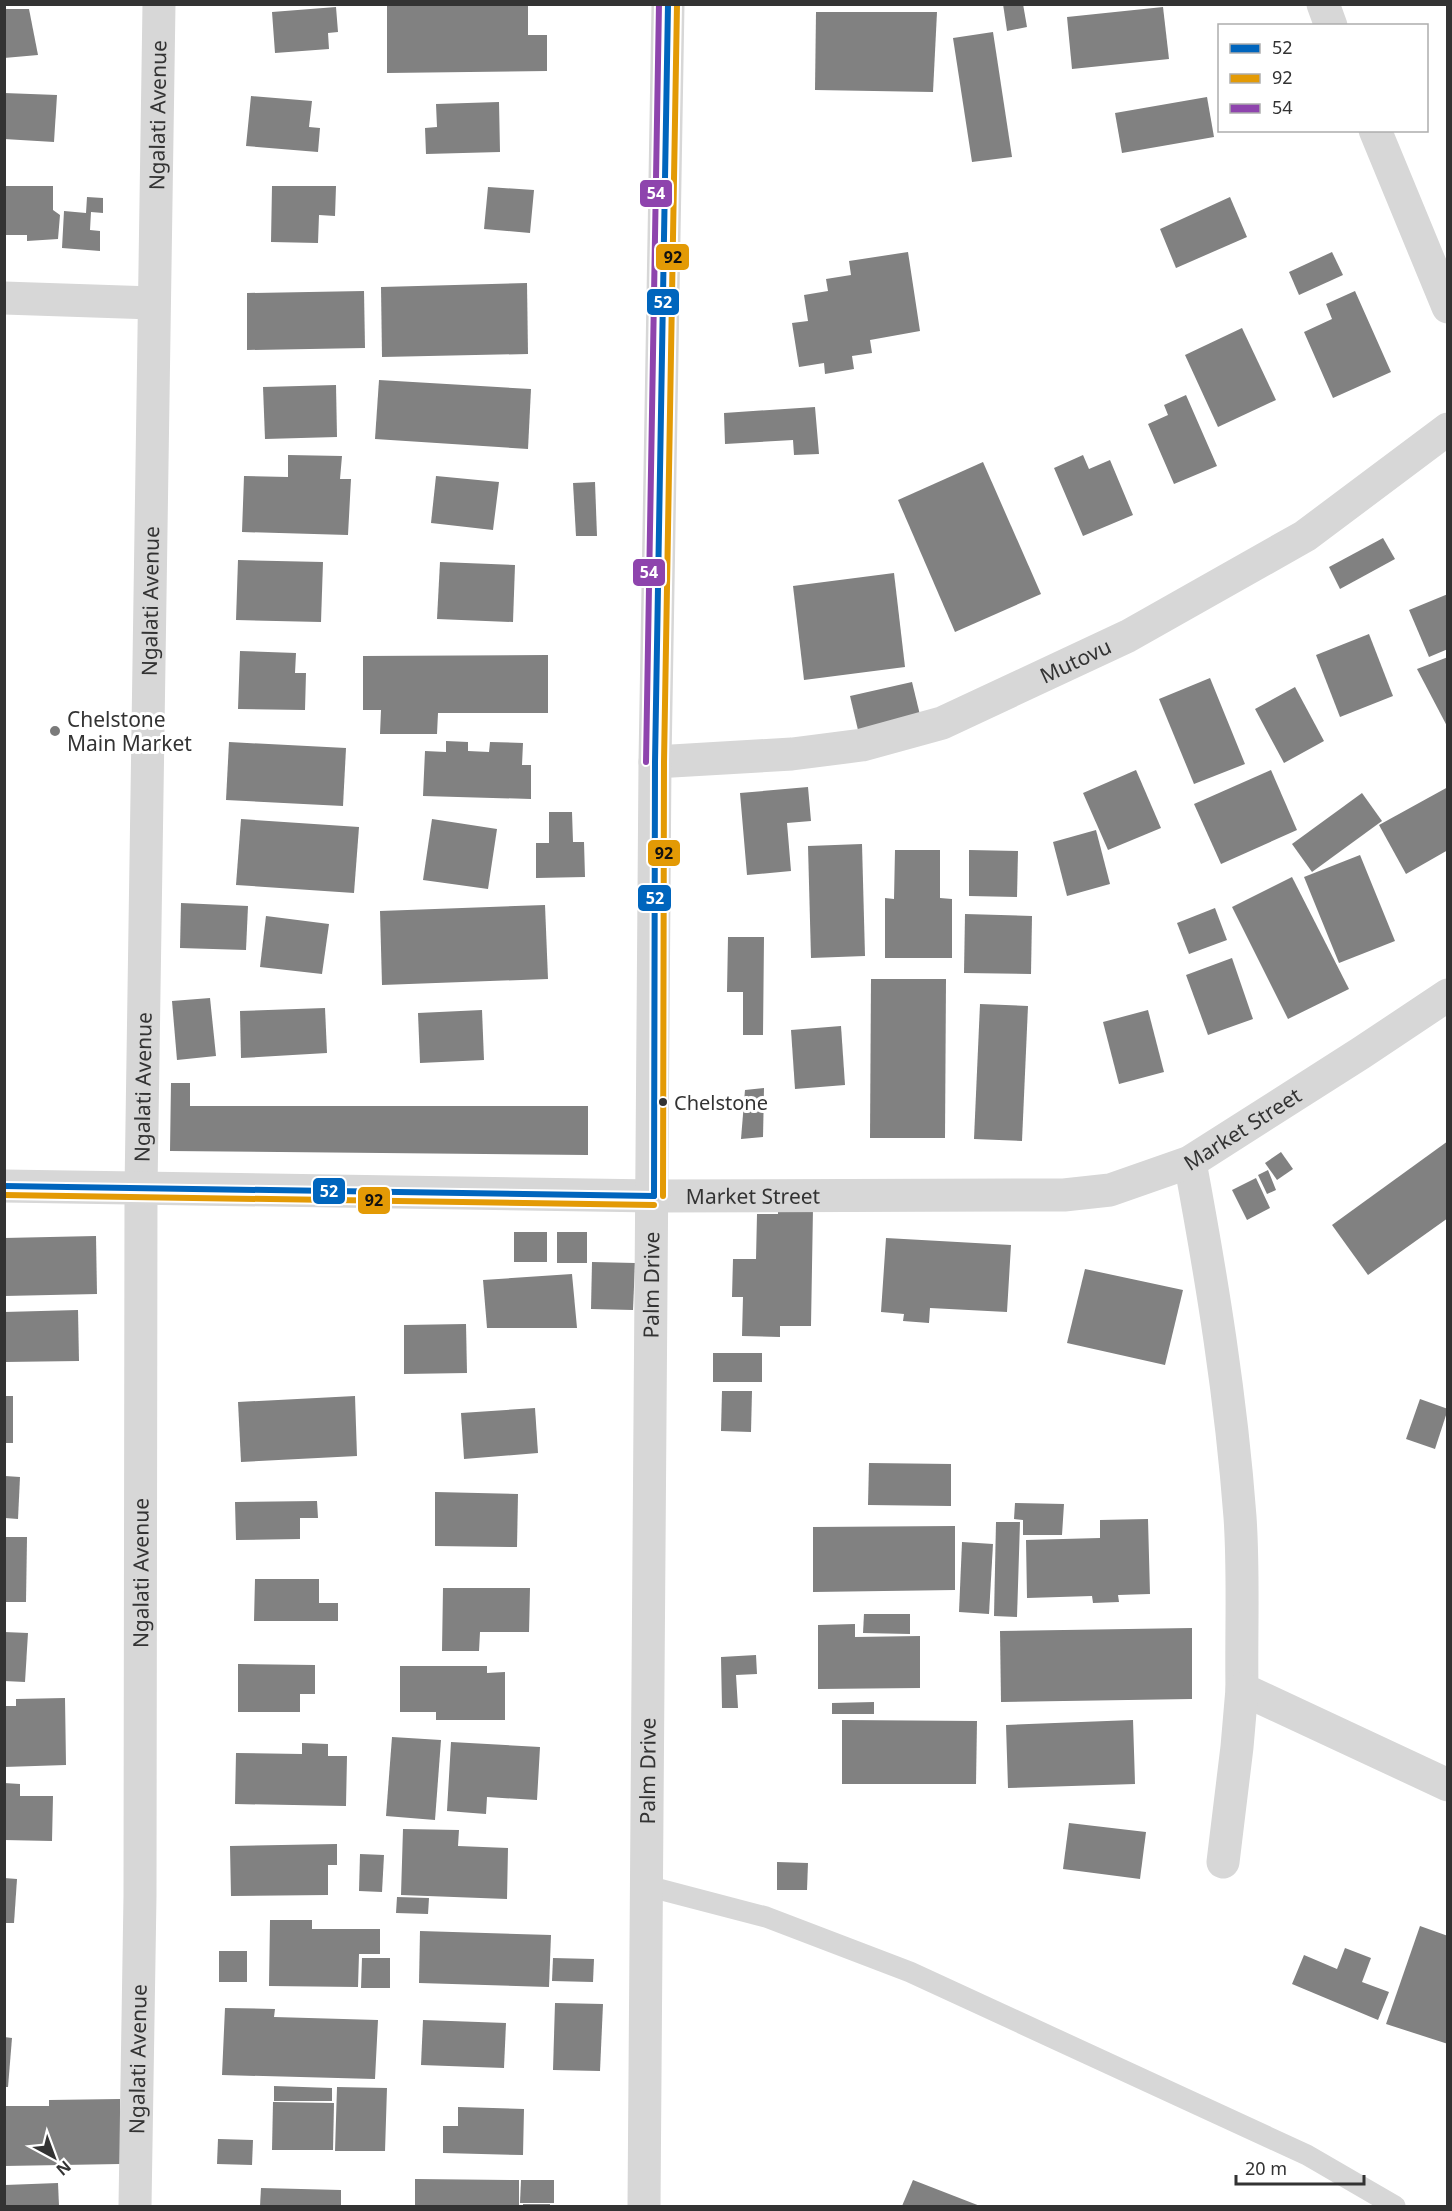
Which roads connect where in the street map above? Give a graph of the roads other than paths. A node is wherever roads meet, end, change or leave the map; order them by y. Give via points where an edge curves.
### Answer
1 (159, 4) edge
2 (668, 4) edge
3 (1323, 4) edge
4 (1330, 24) edge
5 (1376, 132) edge
6 (4, 298) edge
7 (153, 303) junction
8 (1448, 307) edge
9 (1448, 429) edge
10 (655, 762) junction
11 (1448, 995) edge
12 (1190, 1162) junction
13 (4, 1186) edge
14 (141, 1189) junction
15 (654, 1196) junction
16 (1242, 1689) junction
17 (1448, 1785) edge
18 (1223, 1862) dead end
19 (647, 1886) junction
20 (135, 2206) edge
21 (644, 2206) edge
22 (1395, 2206) edge

1 - 7 street, Ngalati Avenue
2 - 10 street, Palm Drive
3 - 4 street
5 - 8 street
6 - 7 street
7 - 14 street, Ngalati Avenue
9 - 10 street, Mutovu via 1305,536 1128,636 942,723 862,745 792,754
10 - 15 street, Palm Drive
11 - 12 street, Market Street
12 - 15 street, Market Street via 1110,1190 1064,1195
12 - 16 street via 1231,1411 1240,1520
13 - 14 street, Market Street
14 - 15 street, Market Street
14 - 20 street, Ngalati Avenue via 141,1884
15 - 19 street, Palm Drive
16 - 17 street
16 - 18 street
19 - 21 street, Palm Drive
19 - 22 lane via 766,1917 910,1972 1307,2155

